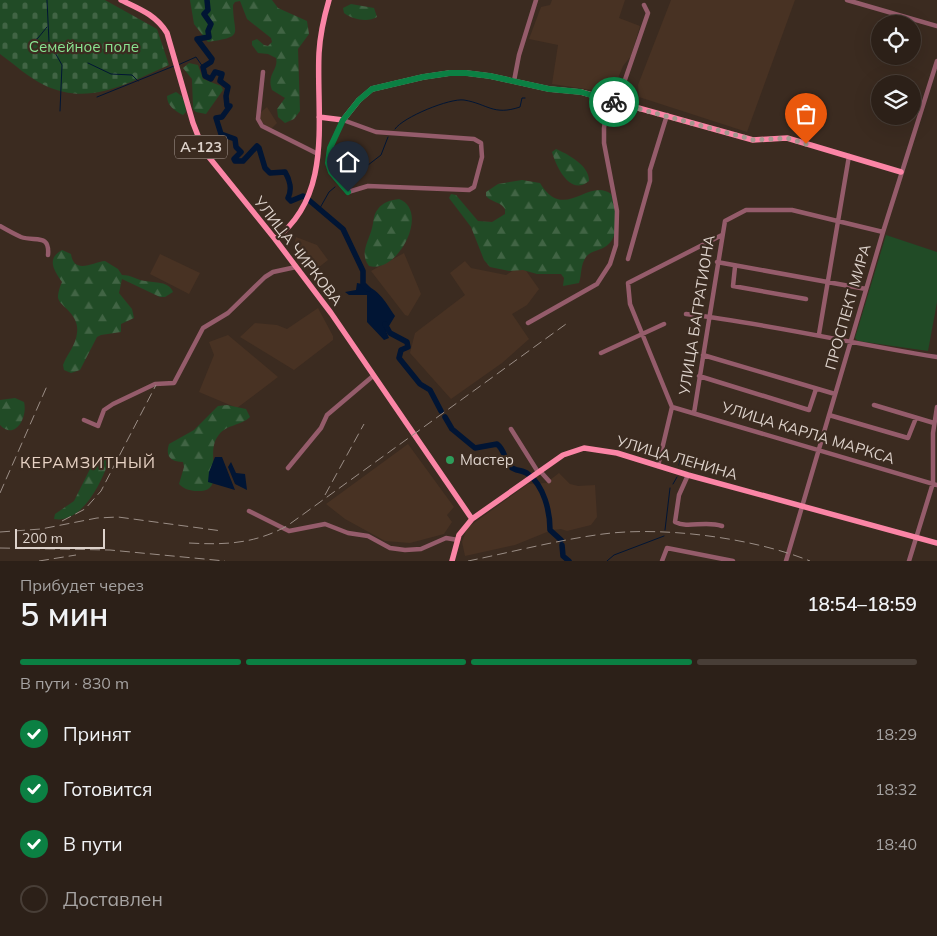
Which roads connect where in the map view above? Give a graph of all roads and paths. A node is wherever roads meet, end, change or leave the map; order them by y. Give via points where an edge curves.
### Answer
1 (121, 0) edge
2 (329, 0) edge
3 (536, 0) edge
4 (847, 0) edge
5 (644, 5) dead end
6 (937, 26) edge
7 (937, 61) edge
8 (264, 72) dead end
9 (514, 81) junction
10 (608, 100) junction
11 (617, 103) junction
12 (667, 115) junction
13 (318, 117) junction
14 (343, 120) junction
15 (318, 154) junction
16 (850, 156) junction
17 (901, 172) junction
18 (837, 221) junction
19 (0, 226) edge
20 (883, 232) junction
21 (722, 235) junction
22 (275, 239) junction
23 (48, 255) dead end
24 (628, 260) dead end
25 (717, 262) junction
26 (296, 267) junction
27 (735, 267) junction
28 (829, 281) junction
29 (866, 288) junction
30 (806, 299) dead end
31 (686, 314) dead end
32 (710, 316) junction
33 (528, 323) dead end
34 (664, 324) dead end
35 (818, 334) junction
36 (642, 335) junction
37 (851, 343) junction
38 (600, 352) dead end
39 (703, 355) junction
40 (937, 357) edge
41 (373, 376) junction
42 (700, 376) junction
43 (816, 389) junction
44 (835, 394) junction
45 (874, 405) dead end
46 (672, 407) junction
47 (937, 407) edge
48 (694, 413) junction
49 (829, 415) junction
50 (916, 418) junction
51 (84, 420) dead end
52 (934, 423) junction
53 (511, 428) dead end
54 (819, 450) junction
55 (658, 466) junction
56 (288, 468) dead end
57 (537, 472) junction
58 (688, 475) junction
59 (549, 481) dead end
60 (935, 484) edge
61 (801, 506) junction
62 (249, 511) dead end
63 (472, 519) junction
64 (722, 526) dead end
65 (917, 538) junction
66 (458, 540) junction
67 (937, 543) edge
68 (452, 561) edge
69 (662, 561) edge
70 (733, 561) edge
71 (786, 561) edge
72 (909, 561) edge

1 - 22 main road, УЛИЦА ЧИРКОВА / А-123 via 149,13 167,33 199,143
2 - 13 main road via 320,39
3 - 9 street
4 - 6 street
5 - 11 street via 648,13
7 - 17 street, ПРОСПЕКТ МИРА
8 - 15 street via 258,119 262,126
9 - 10 main road
9 - 14 main road via 450,73 382,86 364,94
10 - 11 main road
10 - 33 street via 604,143 617,211 616,245 610,264 597,284
11 - 12 main road
12 - 16 main road via 754,140 787,138
12 - 24 street
13 - 14 main road
13 - 15 main road
14 - 14 street via 376,132 474,139 481,143 482,157 474,187 469,190 368,186 348,192 331,172 328,163 330,148
15 - 22 main road via 310,196 290,226
16 - 17 main road
16 - 18 street
17 - 20 street, ПРОСПЕКТ МИРА
18 - 20 street
18 - 21 street, УЛИЦА БАГРАТИОНА via 792,210 746,210 725,221
18 - 28 street
19 - 23 street via 22,237 45,241
20 - 29 street, ПРОСПЕКТ МИРА
21 - 25 street, УЛИЦА БАГРАТИОНА
21 - 36 street, УЛИЦА БАГРАТИОНА via 628,283 629,299
22 - 26 main road, УЛИЦА ЧИРКОВА
25 - 27 street
25 - 32 street, УЛИЦА БАГРАТИОНА
26 - 41 main road, УЛИЦА ЧИРКОВА
26 - 51 street via 264,277 228,313 203,328 174,383 155,384 113,404 104,410 98,426
27 - 28 street
27 - 30 street via 733,286
28 - 29 street
28 - 35 street
29 - 37 street, ПРОСПЕКТ МИРА
31 - 32 street
32 - 35 street
32 - 39 street, УЛИЦА БАГРАТИОНА
34 - 36 street
35 - 37 street
36 - 38 street
36 - 46 street, УЛИЦА БАГРАТИОНА
37 - 40 street
37 - 44 street, ПРОСПЕКТ МИРА
39 - 42 street, УЛИЦА БАГРАТИОНА
39 - 43 street
41 - 56 street via 327,415 321,428
41 - 63 main road, УЛИЦА ЧИРКОВА
42 - 43 street via 810,410
42 - 48 street, УЛИЦА БАГРАТИОНА
43 - 44 street
44 - 49 street, ПРОСПЕКТ МИРА
45 - 50 street
46 - 48 street, УЛИЦА КАРЛА МАРКСА
46 - 55 street, УЛИЦА БАГРАТИОНА
47 - 52 street
48 - 54 street, УЛИЦА КАРЛА МАРКСА
49 - 50 street via 908,438
49 - 54 street, ПРОСПЕКТ МИРА
50 - 52 street
52 - 60 street
53 - 57 street
54 - 60 street, УЛИЦА КАРЛА МАРКСА
54 - 61 street, ПРОСПЕКТ МИРА
55 - 57 main road, УЛИЦА ЛЕНИНА via 602,449 584,448 563,454
55 - 58 main road, УЛИЦА ЛЕНИНА
57 - 59 street
57 - 63 main road, УЛИЦА ЛЕНИНА
58 - 61 main road, УЛИЦА ЛЕНИНА
58 - 64 street via 679,495 676,522
60 - 65 street
61 - 65 main road, УЛИЦА ЛЕНИНА
61 - 71 street, ПРОСПЕКТ МИРА
62 - 66 street via 289,531 325,524 368,536 390,548 421,549 446,538
63 - 66 main road, УЛИЦА ЛЕНИНА
65 - 67 main road, УЛИЦА ЛЕНИНА
65 - 72 street
66 - 68 main road, УЛИЦА ЛЕНИНА
69 - 70 street via 667,548

